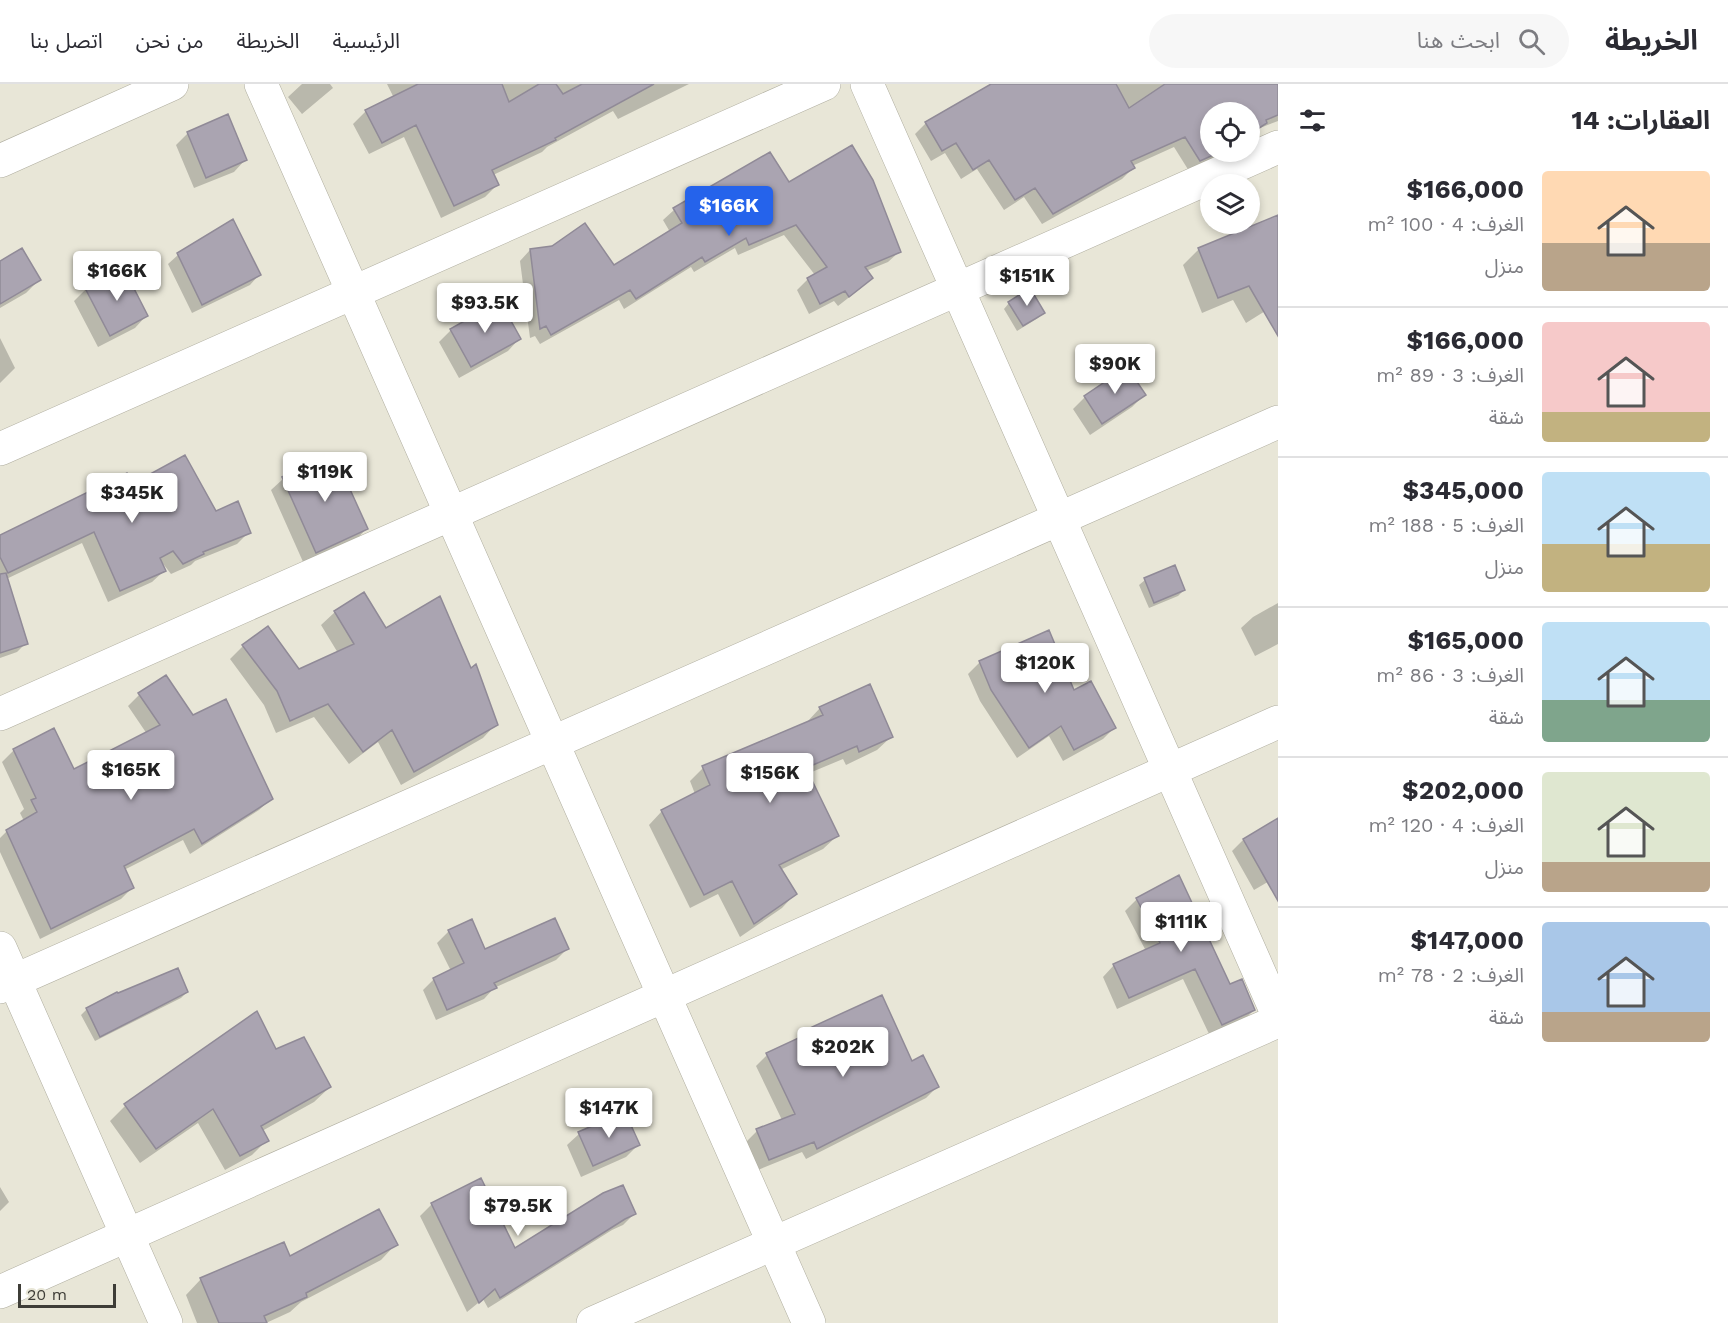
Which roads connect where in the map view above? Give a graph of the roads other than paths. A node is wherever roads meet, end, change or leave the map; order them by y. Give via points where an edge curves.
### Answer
1 (172, 84) edge
2 (261, 84) edge
3 (824, 84) edge
4 (867, 84) edge
5 (1278, 147) edge
6 (0, 161) edge
7 (957, 289) junction
8 (354, 292) junction
9 (1278, 422) edge
10 (0, 449) edge
11 (451, 514) junction
12 (1059, 519) junction
13 (0, 714) edge
14 (1278, 722) edge
15 (552, 743) junction
16 (1170, 770) junction
17 (0, 948) edge
18 (7, 984) edge
19 (664, 996) junction
20 (1278, 1015) edge
21 (1278, 1021) edge
22 (127, 1235) junction
23 (773, 1244) junction
24 (0, 1292) edge
25 (166, 1323) edge
26 (593, 1323) edge
27 (808, 1323) edge

1 - 6 street
2 - 8 street
3 - 8 street
4 - 7 street
5 - 7 street
7 - 11 street
7 - 12 street
8 - 10 street
8 - 11 street
9 - 12 street
11 - 13 street
11 - 15 street
12 - 15 street
12 - 16 street
14 - 16 street
15 - 18 street
15 - 19 street
16 - 19 street
16 - 20 street
17 - 18 street
18 - 22 street
19 - 22 street
19 - 23 street
21 - 23 street
22 - 24 street
22 - 25 street
23 - 26 street
23 - 27 street

